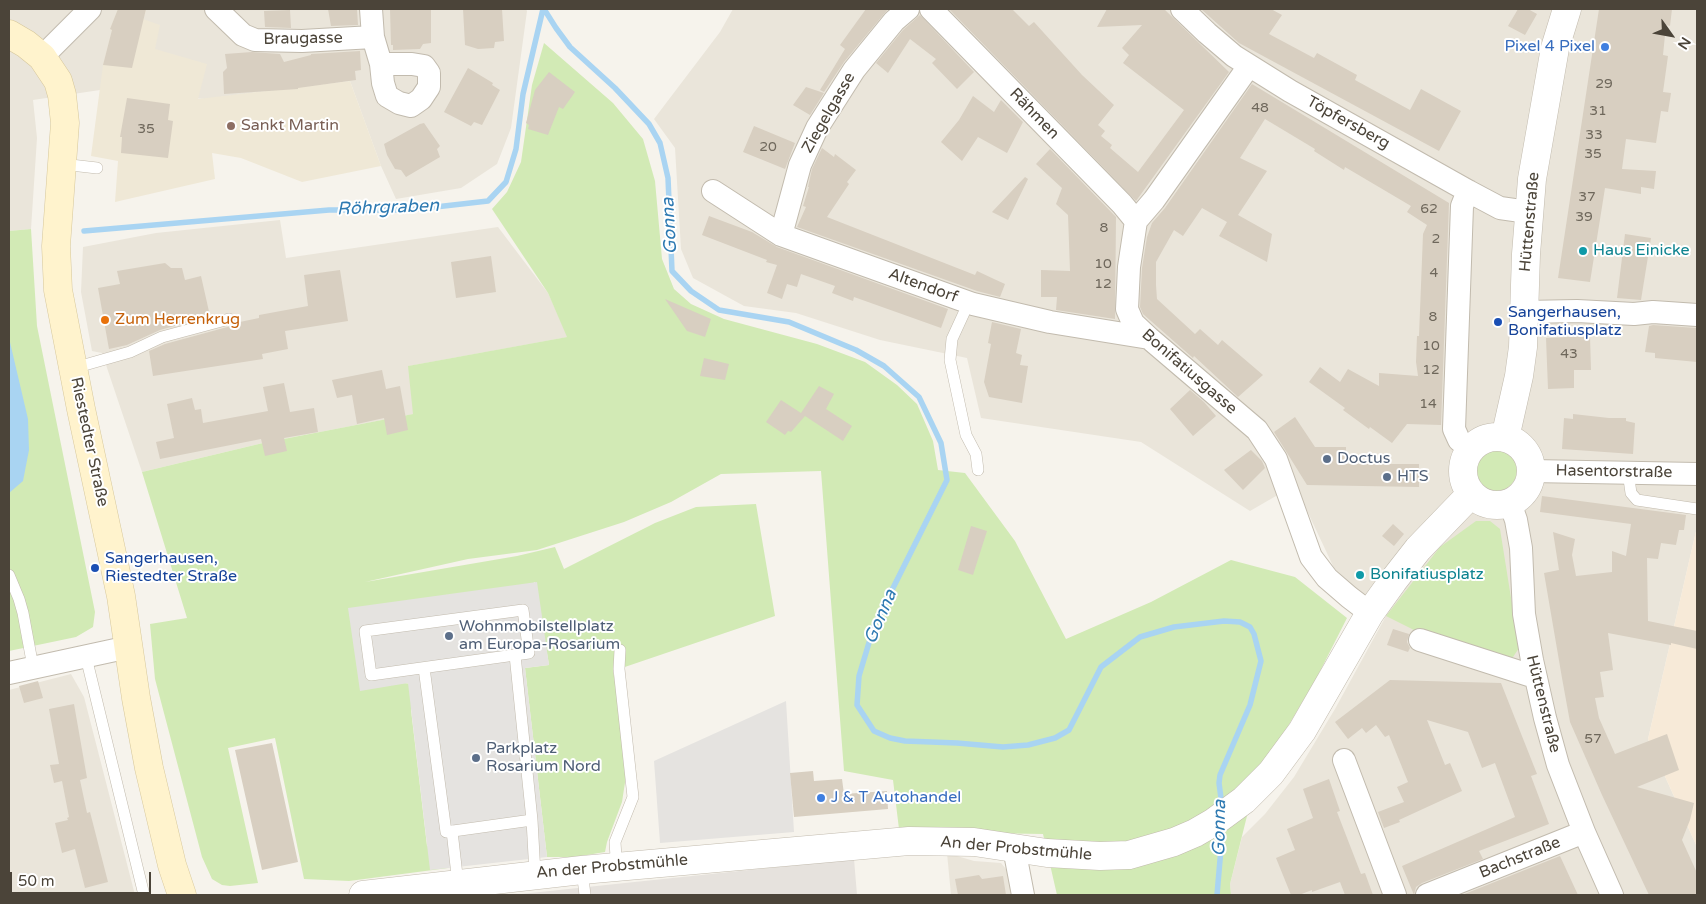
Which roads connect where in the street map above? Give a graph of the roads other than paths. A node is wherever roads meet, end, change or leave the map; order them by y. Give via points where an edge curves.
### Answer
1 (90, 9) edge
2 (216, 9) edge
3 (371, 9) edge
4 (908, 9) edge
5 (931, 9) edge
6 (1182, 9) edge
7 (1562, 12) edge
8 (9, 34) edge
9 (373, 37) junction
10 (42, 57) junction
11 (381, 64) dead end
12 (1249, 66) junction
13 (62, 164) junction
14 (97, 168) dead end
15 (712, 190) dead end
16 (1468, 191) junction
17 (1528, 212) junction
18 (1136, 221) junction
19 (781, 234) junction
20 (969, 302) junction
21 (1525, 312) junction
22 (1697, 315) edge
23 (229, 319) dead end
24 (1149, 338) junction
25 (74, 368) junction
26 (1505, 438) junction
27 (1470, 449) junction
28 (978, 470) dead end
29 (1531, 471) junction
30 (1628, 472) junction
31 (1697, 474) edge
32 (1471, 494) junction
33 (1510, 503) junction
34 (1697, 509) edge
35 (9, 575) edge
36 (1370, 613) junction
37 (1420, 640) dead end
38 (129, 647) junction
39 (620, 650) dead end
40 (515, 655) junction
41 (86, 657) junction
42 (33, 667) junction
43 (424, 668) junction
44 (9, 673) edge
45 (1535, 677) junction
46 (1344, 760) dead end
47 (532, 820) junction
48 (452, 831) junction
49 (1584, 832) junction
50 (1014, 848) junction
51 (616, 856) dead end
52 (535, 874) junction
53 (584, 882) edge
54 (458, 884) junction
55 (144, 895) edge
56 (182, 895) edge
57 (363, 895) edge
58 (1023, 895) edge
59 (1396, 895) edge
60 (1427, 895) edge
61 (1612, 895) edge

1 - 10 street
2 - 9 street, Braugasse via 243,35 255,40
3 - 9 street
4 - 19 street, Ziegelgasse via 894,21 854,70 817,128 800,165
5 - 18 street, Rähmen
6 - 12 street, Töpfersberg
7 - 17 street, Hüttenstraße
8 - 10 main road, Riestedter Straße
9 - 11 street
10 - 13 main road, Riestedter Straße via 58,81 62,95 65,123
12 - 16 street, Töpfersberg
12 - 18 street
13 - 14 lane
13 - 25 main road, Riestedter Straße via 56,274
15 - 19 street, Altendorf
16 - 17 street, Töpfersberg via 1500,208
16 - 27 street via 1462,206 1454,429 1459,440
17 - 21 street, Hüttenstraße
18 - 24 street, Bonifatiusgasse via 1129,267 1128,309 1133,323
19 - 20 street, Altendorf
20 - 24 street, Altendorf via 1050,322
20 - 28 lane via 952,338 950,360 966,435 976,454
21 - 22 street via 1576,310
21 - 26 street, Hüttenstraße via 1519,376
23 - 25 lane via 162,337 130,352
24 - 36 street, Bonifatiusgasse via 1256,430 1276,459 1312,557 1327,578
25 - 38 main road, Riestedter Straße
26 - 27 street via 1486,438
26 - 29 street via 1524,450
27 - 32 street via 1462,473
29 - 30 street, Hasentorstraße
29 - 33 street via 1526,490
30 - 31 street, Hasentorstraße
30 - 34 lane via 1631,493 1637,500
32 - 33 street via 1492,505
32 - 36 street, An der Probstmühle via 1418,549
33 - 45 street, Hüttenstraße via 1520,540 1524,614
35 - 42 lane via 23,613
36 - 50 street, An der Probstmühle via 1293,745 1244,800 1214,822 1174,842 1129,855 1066,855
37 - 45 street
38 - 41 street
38 - 56 main road, Riestedter Straße via 150,775
39 - 51 lane via 619,669 634,797 615,842
40 - 43 lane
40 - 43 lane via 528,653 523,610 366,631 372,675
40 - 47 lane
41 - 42 street
41 - 55 lane
42 - 44 street
43 - 48 lane via 446,832
45 - 49 street, Hüttenstraße via 1558,764
46 - 59 street
47 - 48 lane
47 - 52 lane
48 - 54 lane
49 - 60 street, Bachstraße
49 - 61 street, Hüttenstraße
50 - 53 street, An der Probstmühle via 974,842 909,841
50 - 58 street
52 - 53 street, An der Probstmühle
52 - 54 street, An der Probstmühle
54 - 57 street, An der Probstmühle

